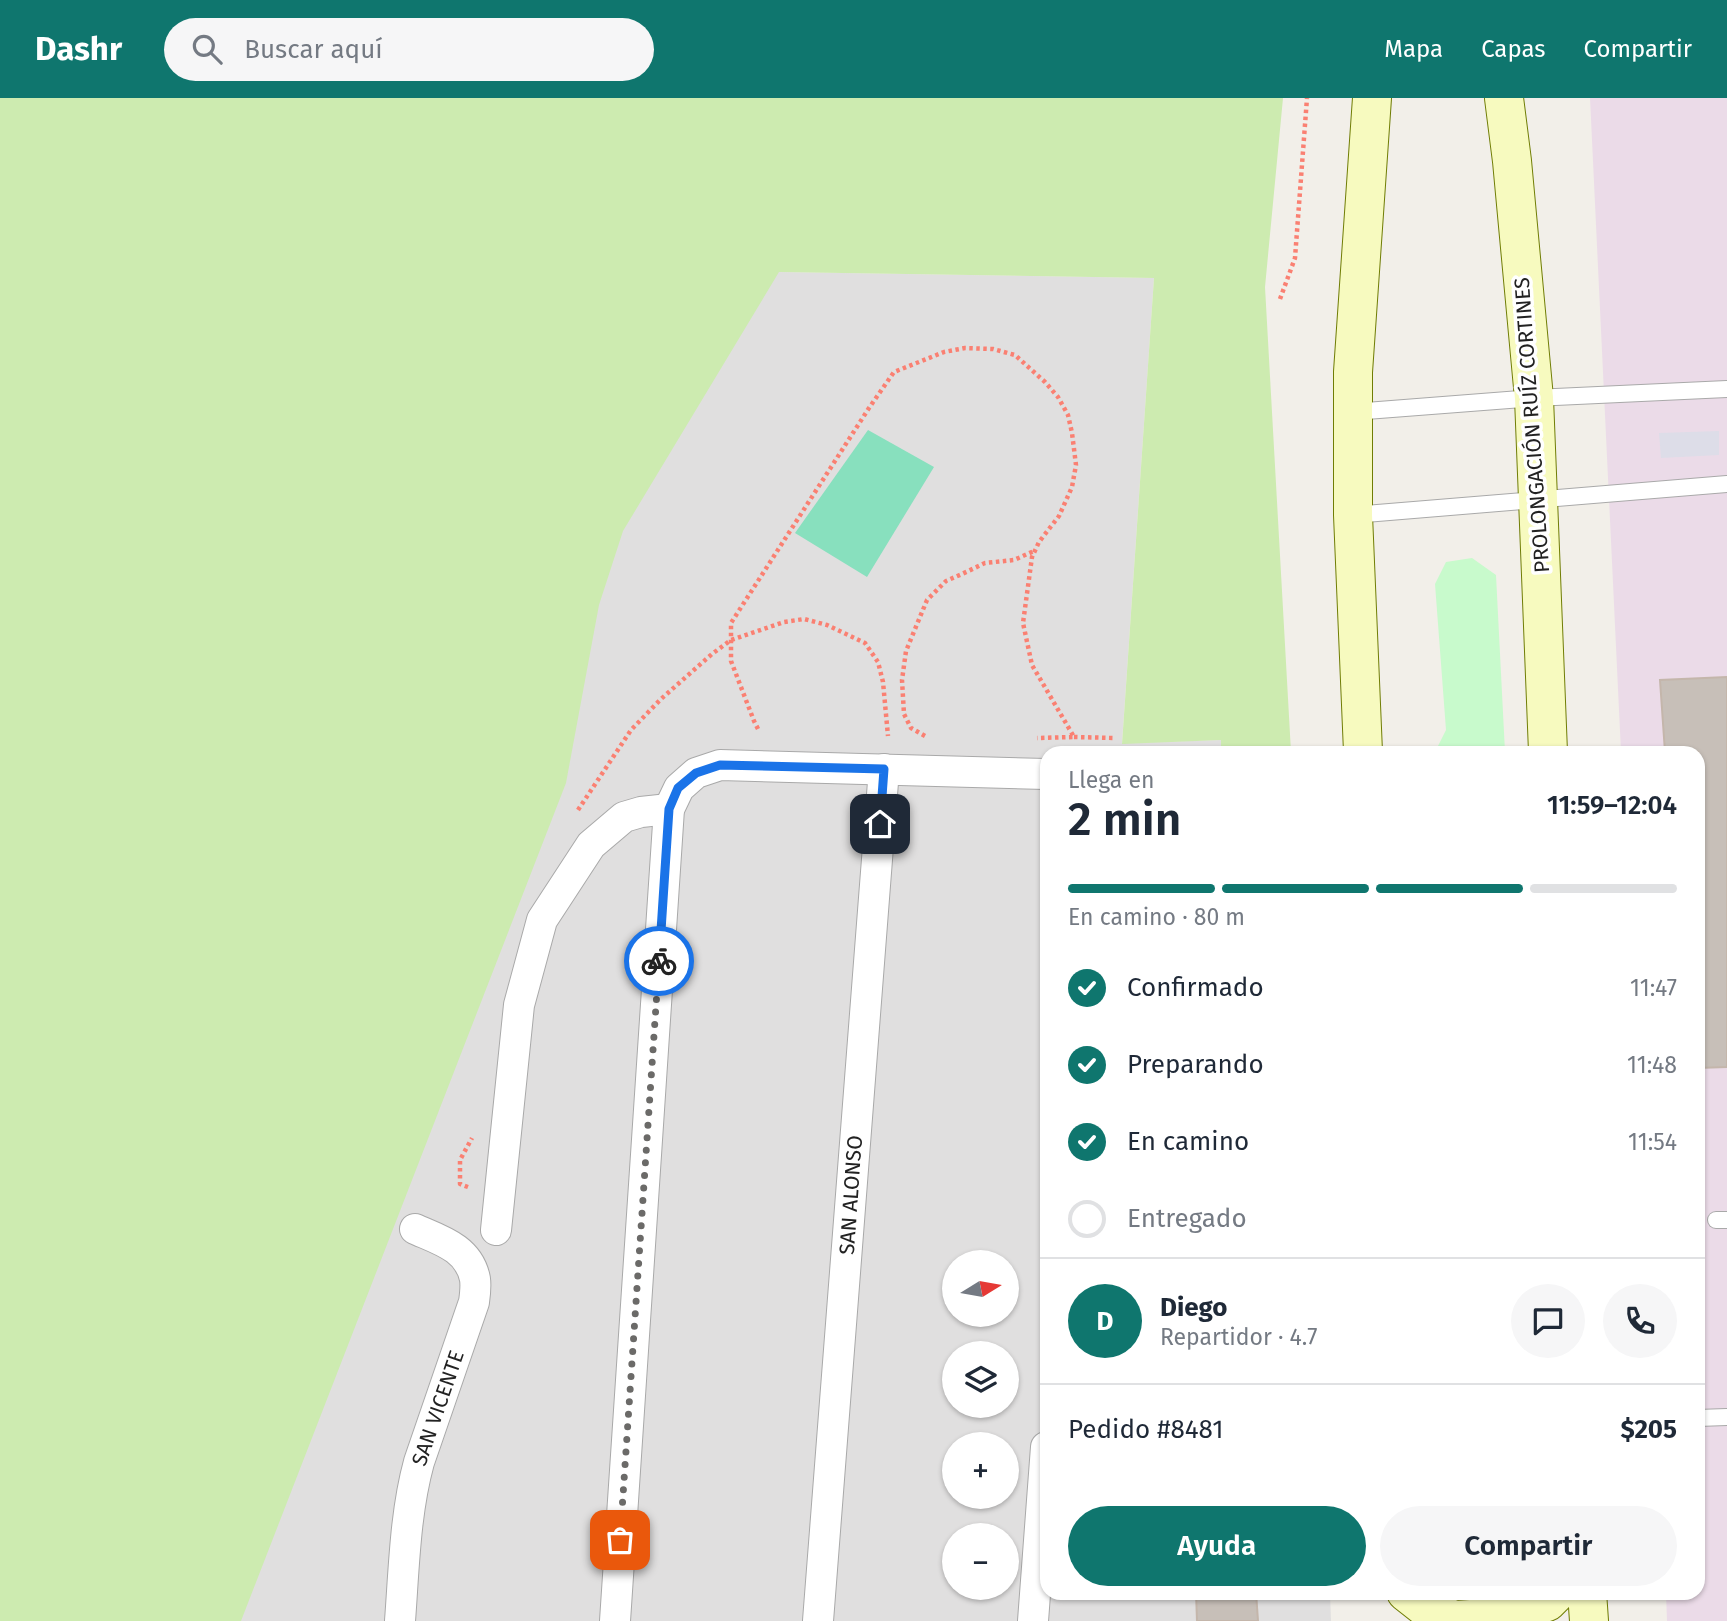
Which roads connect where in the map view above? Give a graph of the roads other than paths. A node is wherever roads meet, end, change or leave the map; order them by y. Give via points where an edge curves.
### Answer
1 (1372, 98) edge
2 (1504, 98) edge
3 (1727, 389) edge
4 (1534, 398) junction
5 (1353, 412) junction
6 (1727, 484) edge
7 (1538, 500) junction
8 (1353, 515) junction
9 (1363, 746) edge
10 (1548, 746) edge
11 (884, 769) junction
12 (1037, 774) edge
13 (674, 798) junction
14 (415, 1229) dead end
15 (496, 1230) dead end
16 (1727, 1417) edge
17 (1705, 1418) edge
18 (1040, 1527) edge
19 (1404, 1600) edge
20 (1415, 1600) edge
21 (1549, 1600) edge
22 (1588, 1600) edge
23 (400, 1621) edge
24 (615, 1621) edge
25 (818, 1621) edge
26 (1033, 1621) edge
27 (1404, 1621) edge
28 (1589, 1621) edge

1 - 5 main road
2 - 4 main road, PROLONGACIÓN RUÍZ CORTINES
3 - 4 lane
4 - 5 lane
4 - 7 main road, PROLONGACIÓN RUÍZ CORTINES
5 - 8 main road
6 - 7 lane
7 - 8 lane
7 - 10 main road, PROLONGACIÓN RUÍZ CORTINES
8 - 9 main road
11 - 12 street
11 - 13 street via 720,765 696,773
11 - 25 street, SAN ALONSO
13 - 15 street via 624,817 591,845 542,920 519,1005
13 - 24 street
14 - 23 street, SAN VICENTE via 454,1246 468,1260 475,1279 474,1302 412,1487
16 - 17 lane
18 - 26 street
19 - 27 main road
20 - 21 main road via 1455,1620 1502,1617
22 - 28 main road

